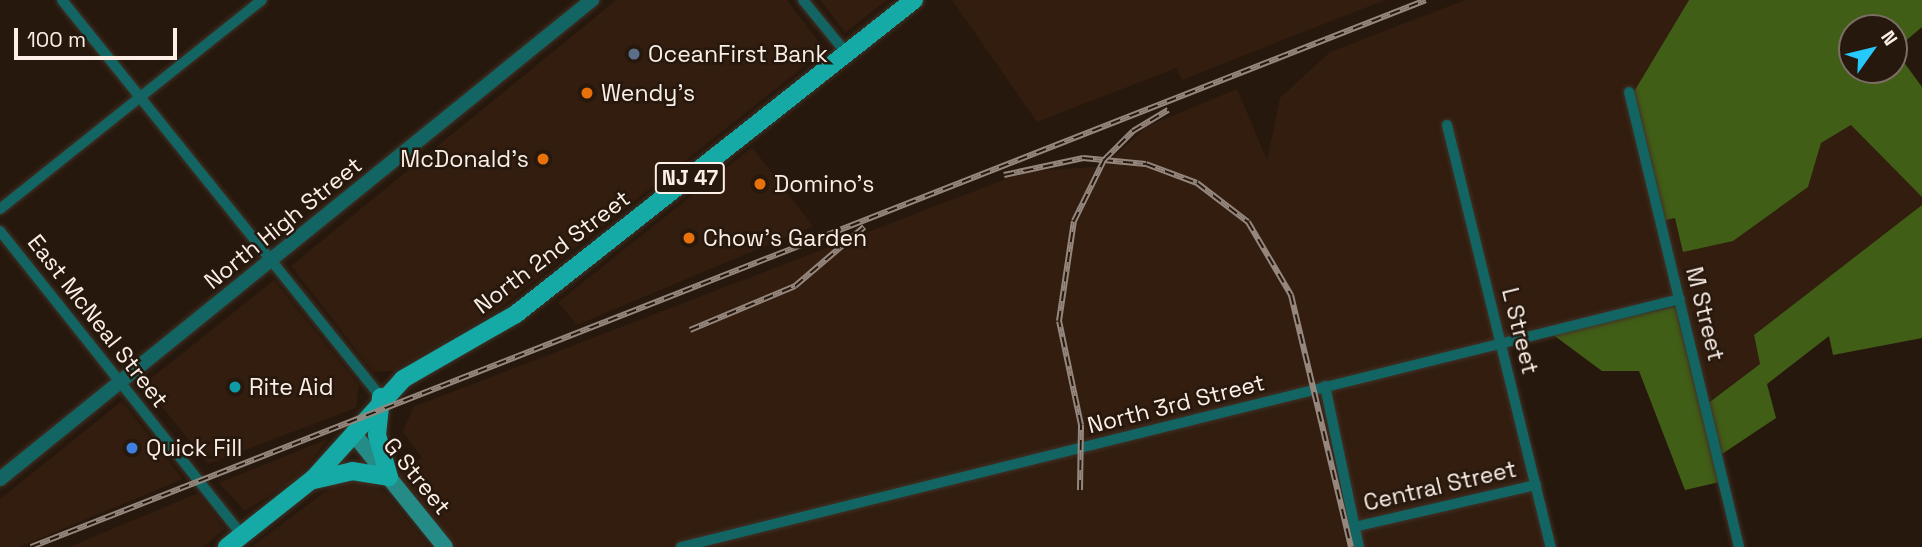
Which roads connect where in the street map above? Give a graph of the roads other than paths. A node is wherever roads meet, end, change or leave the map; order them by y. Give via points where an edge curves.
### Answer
1 (62, 0) edge
2 (262, 0) edge
3 (592, 0) edge
4 (803, 0) edge
5 (914, 0) edge
6 (846, 54) junction
7 (1629, 92) dead end
8 (140, 97) junction
9 (1447, 125) dead end
10 (0, 209) edge
11 (0, 231) edge
12 (272, 262) junction
13 (1680, 299) junction
14 (1501, 342) junction
15 (120, 383) junction
16 (1325, 386) junction
17 (381, 397) junction
18 (354, 433) junction
19 (390, 477) junction
20 (0, 479) edge
21 (309, 482) junction
22 (1536, 485) junction
23 (1354, 527) junction
24 (242, 535) junction
25 (227, 547) edge
26 (445, 547) edge
27 (681, 547) edge
28 (1359, 547) edge
29 (1551, 547) edge
30 (1739, 547) edge

1 - 8 street
2 - 8 street
3 - 12 street, North High Street
4 - 6 street
5 - 6 main road, North 2nd Street / NJ 47
6 - 17 main road, North 2nd Street / NJ 47 via 516,314 430,361
7 - 13 street, M Street
8 - 10 street
8 - 12 street
9 - 14 street, L Street
11 - 15 street, East McNeal Street
12 - 15 street, North High Street
12 - 17 street
13 - 14 street, North 3rd Street
13 - 30 street, M Street
14 - 16 street, North 3rd Street
14 - 22 street, L Street
15 - 20 street, North High Street
15 - 24 street, East McNeal Street
16 - 23 street
16 - 27 street, North 3rd Street
17 - 18 main road, North 2nd Street / NJ 47
17 - 19 main road via 377,435
18 - 19 main road, G Street
18 - 21 main road, North 2nd Street / NJ 47
19 - 21 main road via 352,471
19 - 26 main road, G Street
21 - 24 main road, North 2nd Street / NJ 47
22 - 23 street, Central Street
22 - 29 street, L Street
23 - 28 street
24 - 25 main road, North 2nd Street / NJ 47

